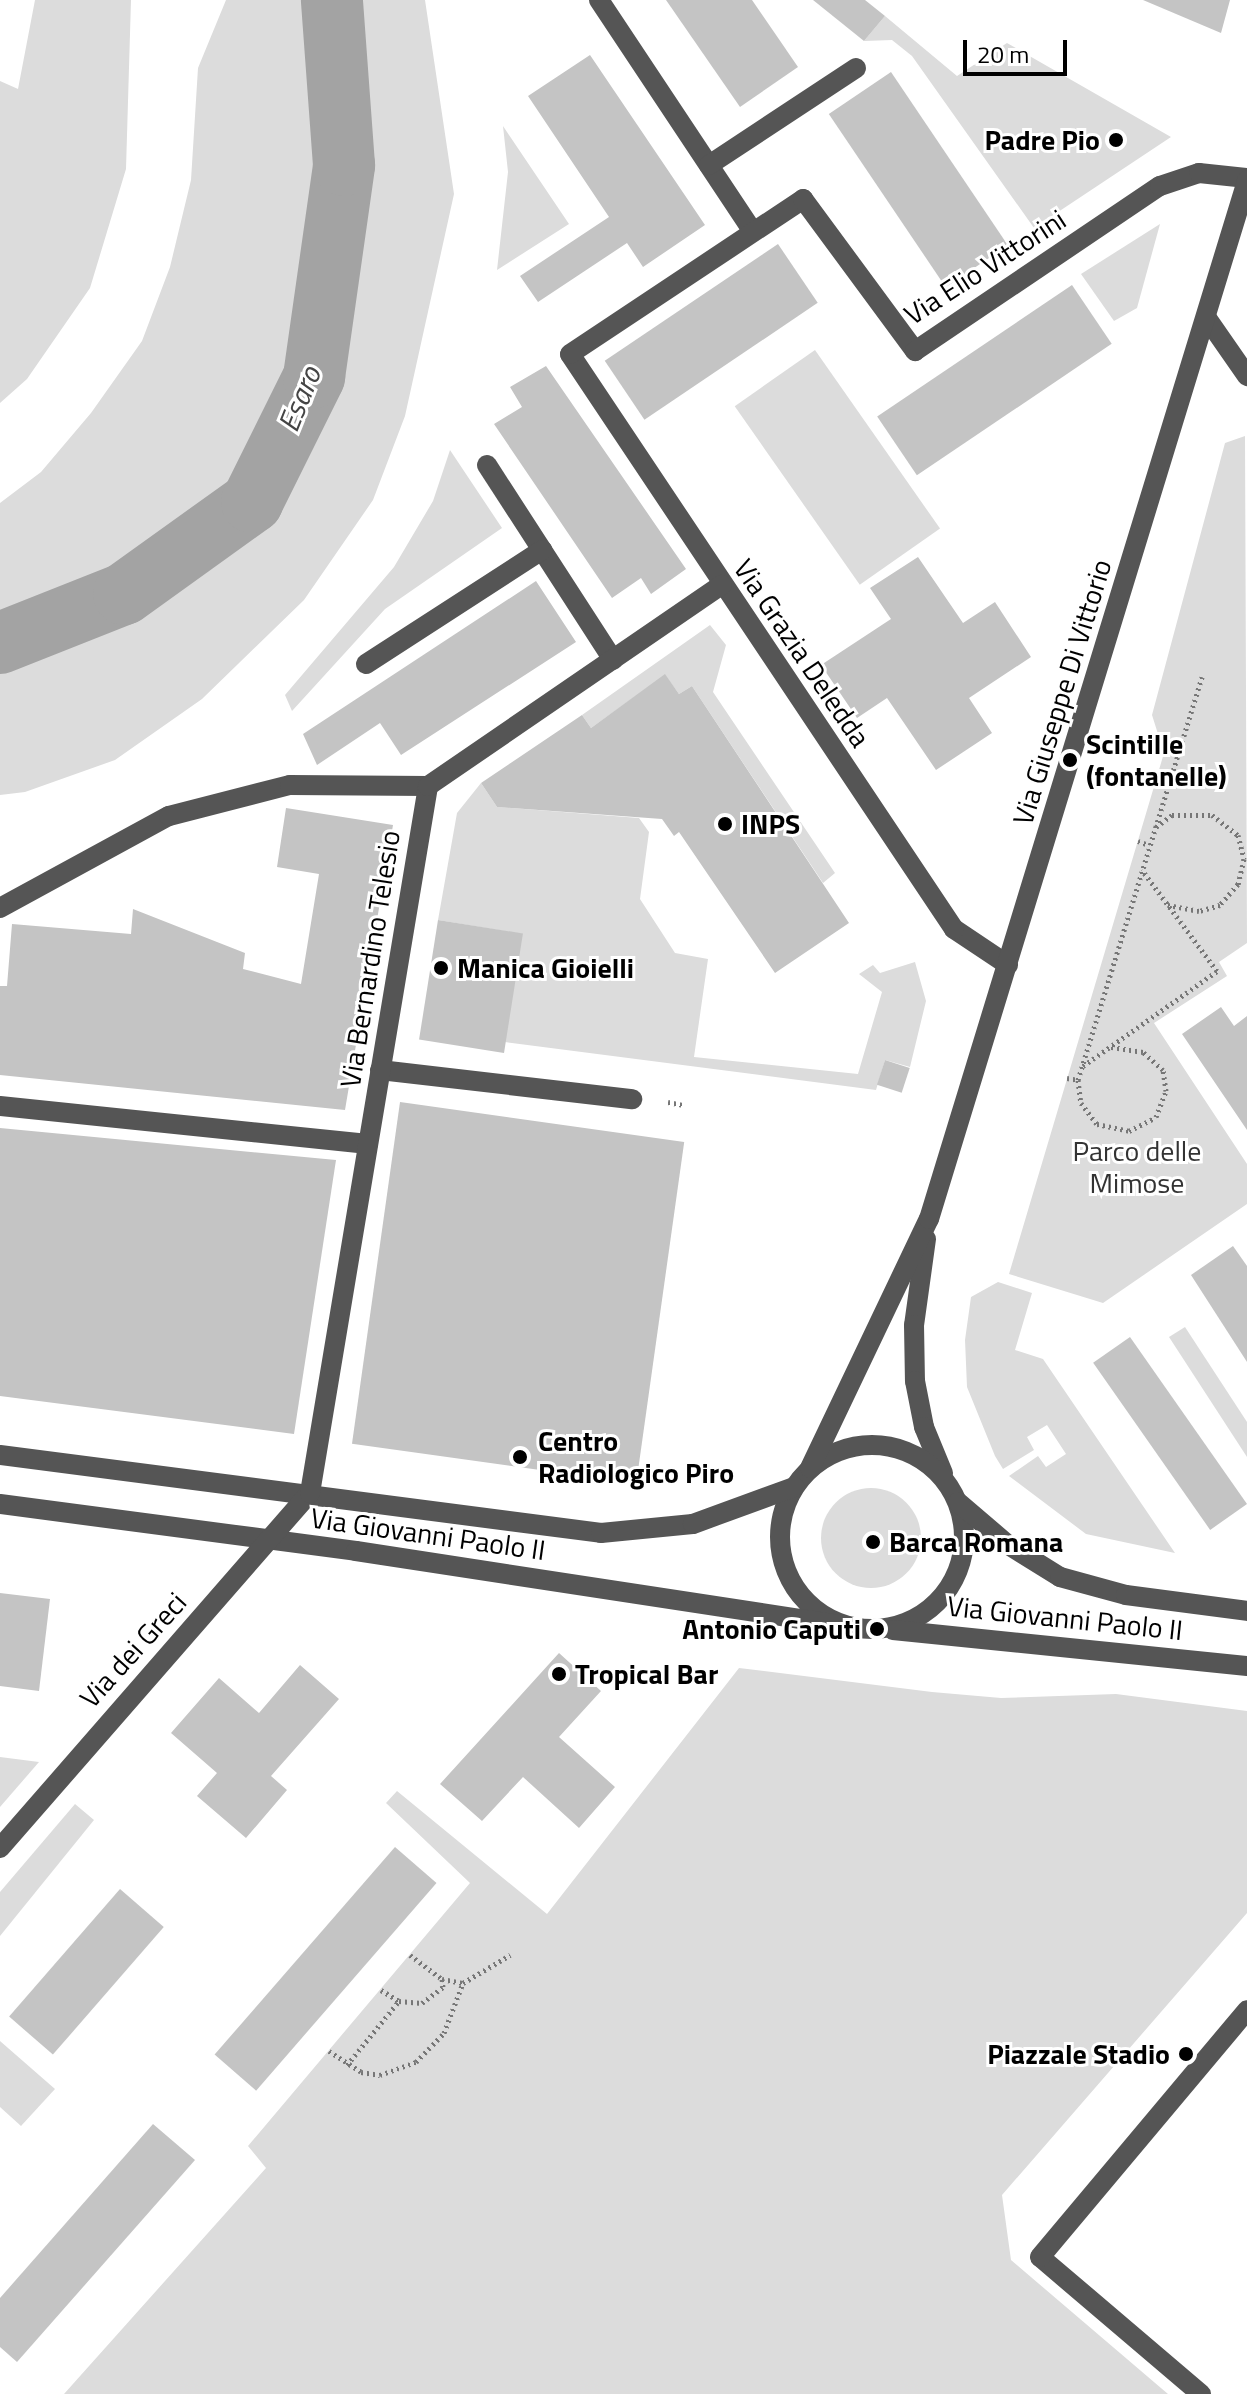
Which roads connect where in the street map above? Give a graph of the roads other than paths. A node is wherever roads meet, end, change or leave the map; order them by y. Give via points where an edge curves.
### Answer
1 (599, 0) edge
2 (856, 68) dead end
3 (709, 165) junction
4 (1247, 180) edge
5 (753, 232) junction
6 (1206, 317) junction
7 (570, 354) joint
8 (1247, 376) edge
9 (487, 465) dead end
10 (542, 550) junction
11 (722, 585) junction
12 (613, 660) junction
13 (366, 664) dead end
14 (428, 786) junction
15 (0, 908) edge
16 (1008, 965) junction
17 (380, 1070) junction
18 (632, 1099) dead end
19 (0, 1106) edge
20 (368, 1144) junction
21 (929, 1219) junction
22 (0, 1455) edge
23 (810, 1468) junction
24 (794, 1487) junction
25 (310, 1493) junction
26 (953, 1493) junction
27 (0, 1504) edge
28 (271, 1540) junction
29 (1247, 1611) edge
30 (848, 1626) junction
31 (877, 1629) junction
32 (1247, 1666) edge
33 (0, 1848) edge
34 (1247, 2010) edge
35 (1201, 2394) edge

1 - 3 street
2 - 3 street
3 - 5 street
4 - 5 street, Via Elio Vittorini via 1199,173 1160,186 915,351 803,199
4 - 6 street, Via Giuseppe Di Vittorio
5 - 7 street, Via Elio Vittorini
6 - 8 street
6 - 16 street, Via Giuseppe Di Vittorio
7 - 11 street, Via Grazia Deledda
9 - 10 street
10 - 12 street
10 - 13 street
11 - 12 street
11 - 16 street, Via Grazia Deledda via 954,929
12 - 14 street
14 - 15 street via 290,785 169,816
14 - 17 street, Via Bernardino Telesio
16 - 21 street, Via Giuseppe Di Vittorio
17 - 18 street
17 - 20 street, Via Bernardino Telesio
19 - 20 street
20 - 25 street, Via Bernardino Telesio via 319,1464
21 - 23 street
21 - 26 street via 914,1325 915,1381 924,1427
22 - 25 street, Via Giovanni Paolo II
23 - 24 street
23 - 26 street via 856,1446 882,1445 917,1456
24 - 25 street, Via Giovanni Paolo II via 693,1524 601,1533
24 - 30 street via 779,1533 782,1558 806,1601
25 - 28 street, Via dei Greci
26 - 29 street, Via Giovanni Paolo II via 1007,1544 1060,1577 1126,1595
26 - 31 street via 963,1552 943,1597 924,1613
27 - 28 street, Via Giovanni Paolo II
28 - 30 street, Via Giovanni Paolo II
28 - 33 street, Via dei Greci
30 - 31 street
31 - 32 street, Via Giovanni Paolo II
34 - 35 street via 1040,2257

